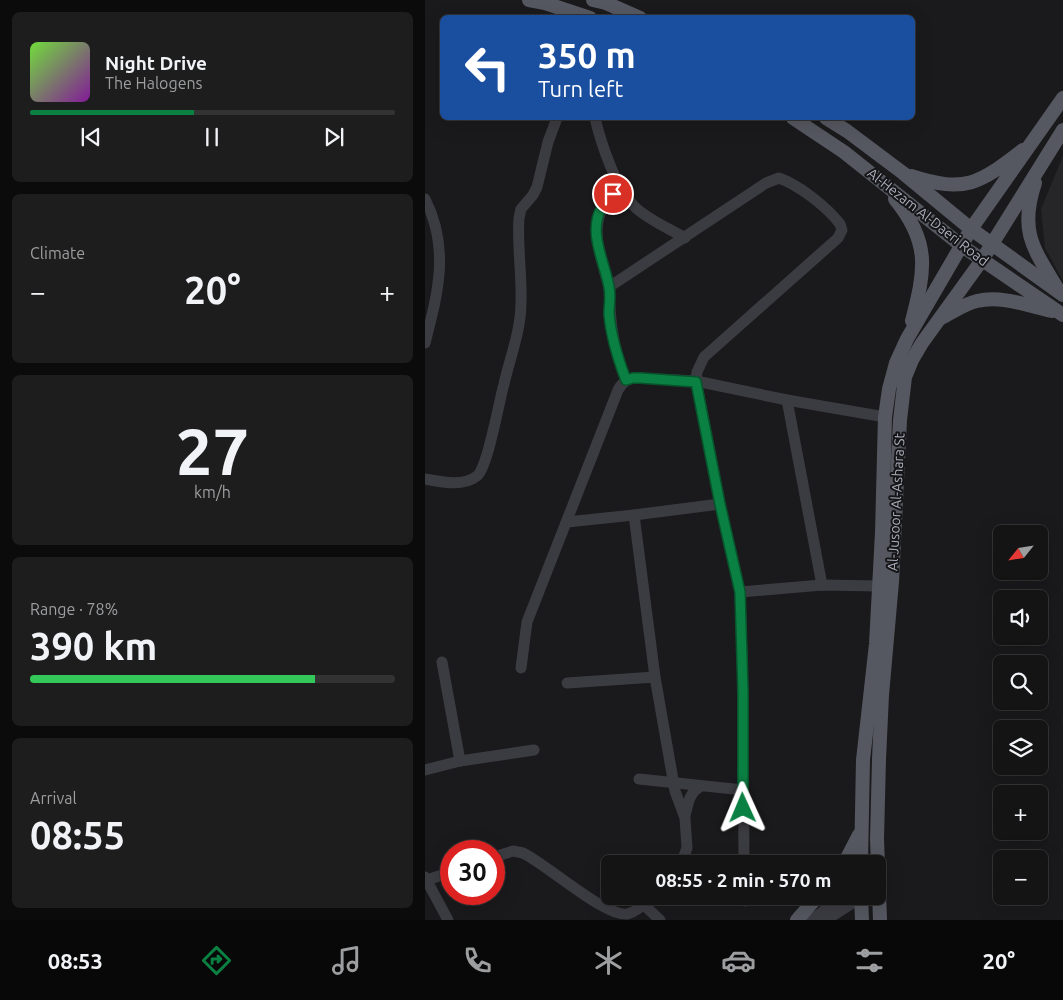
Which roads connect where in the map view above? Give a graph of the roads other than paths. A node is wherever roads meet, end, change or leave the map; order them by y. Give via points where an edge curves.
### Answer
1 (529, 0) edge
2 (593, 0) edge
3 (569, 14) edge
4 (633, 15) edge
5 (1063, 98) edge
6 (556, 120) edge
7 (596, 120) edge
8 (796, 120) edge
9 (829, 120) edge
10 (1063, 130) edge
11 (1034, 142) junction
12 (1042, 164) junction
13 (903, 174) junction
14 (882, 182) junction
15 (622, 188) junction
16 (425, 199) edge
17 (971, 229) junction
18 (685, 238) junction
19 (992, 244) junction
20 (962, 246) junction
21 (982, 260) junction
22 (609, 287) junction
23 (1062, 294) edge
24 (1061, 314) edge
25 (936, 321) junction
26 (907, 339) junction
27 (425, 343) edge
28 (626, 380) junction
29 (696, 382) junction
30 (787, 400) junction
31 (885, 417) junction
32 (425, 479) edge
33 (720, 504) junction
34 (635, 516) junction
35 (567, 522) junction
36 (822, 584) junction
37 (878, 586) junction
38 (740, 592) junction
39 (442, 662) dead end
40 (521, 668) dead end
41 (655, 677) junction
42 (567, 683) dead end
43 (535, 750) dead end
44 (460, 761) junction
45 (425, 770) edge
46 (639, 779) dead end
47 (673, 782) junction
48 (701, 786) junction
49 (743, 790) junction
50 (685, 818) junction
51 (861, 830) junction
52 (505, 854) edge
53 (684, 855) edge
54 (744, 855) edge
55 (848, 855) edge
56 (861, 855) edge
57 (878, 855) edge
58 (440, 875) edge
59 (426, 878) edge
60 (642, 905) edge
61 (651, 905) edge
62 (810, 905) edge
63 (830, 905) edge
64 (848, 905) edge
65 (861, 905) edge
66 (879, 905) edge
67 (448, 920) edge
68 (660, 920) edge
69 (797, 920) edge
70 (811, 920) edge
71 (826, 920) edge
72 (862, 920) edge
73 (880, 920) edge

1 - 3 main road
2 - 4 main road
5 - 11 main road, Al-Jusoor Al-Ashara St
6 - 32 street via 547,142 537,187 521,209 519,218 521,304 516,342 485,461 478,475 465,482
7 - 15 street
8 - 14 main road, Al-Hezam Al-Daeri Road
9 - 13 main road, Al-Hezam Al-Daeri Road
10 - 12 main road, Al-Jusoor Al-Ashara St
11 - 13 main road via 1000,167 962,185 925,181
11 - 17 main road, Al-Jusoor Al-Ashara St
12 - 19 main road, Al-Jusoor Al-Ashara St
12 - 23 main road via 1031,198 1029,234 1034,250
13 - 17 main road, Al-Hezam Al-Daeri Road
14 - 20 main road, Al-Hezam Al-Daeri Road
14 - 26 main road via 912,224 922,254 921,287
15 - 18 street via 631,203 642,212
15 - 22 street via 605,202 598,219 598,244
16 - 27 street via 437,227 440,273
17 - 19 main road, Al-Hezam Al-Daeri Road
17 - 20 main road, Al-Jusoor Al-Ashara St
18 - 22 street
18 - 29 street via 766,183 779,178 812,198 837,220 842,230 838,238 704,357
19 - 21 main road, Al-Jusoor Al-Ashara St
19 - 23 main road, Al-Hezam Al-Daeri Road
20 - 21 main road, Al-Hezam Al-Daeri Road
20 - 26 main road, Al-Jusoor Al-Ashara St
21 - 24 main road, Al-Hezam Al-Daeri Road
21 - 25 main road, Al-Jusoor Al-Ashara St
22 - 28 street via 609,314 617,359
24 - 25 main road via 988,300 968,304
25 - 57 main road, Al-Jusoor Al-Ashara St via 912,360 901,399 894,565 878,767
26 - 31 main road, Al-Jusoor Al-Ashara St via 896,363
28 - 29 street
28 - 35 street via 618,390
29 - 30 street
29 - 33 street
30 - 31 street
30 - 36 street
31 - 37 main road, Al-Jusoor Al-Ashara St
33 - 34 street
33 - 38 street
34 - 35 street
34 - 41 street
35 - 40 street via 527,622
36 - 37 street
36 - 38 street
37 - 51 main road, Al-Jusoor Al-Ashara St via 876,644 863,760
38 - 49 street
39 - 44 street
41 - 42 street
41 - 47 street
43 - 44 street
44 - 45 street
46 - 47 street
47 - 48 street
47 - 50 street
48 - 49 street
48 - 50 street via 690,797
49 - 54 street
50 - 53 street via 687,848
51 - 55 main road
51 - 56 main road, Al-Jusoor Al-Ashara St
52 - 60 street via 523,852 596,903 618,914 635,911
58 - 59 street
59 - 67 street
61 - 68 street
62 - 69 main road
63 - 70 street
64 - 71 street
65 - 72 main road
66 - 73 main road, Al-Jusoor Al-Ashara St

